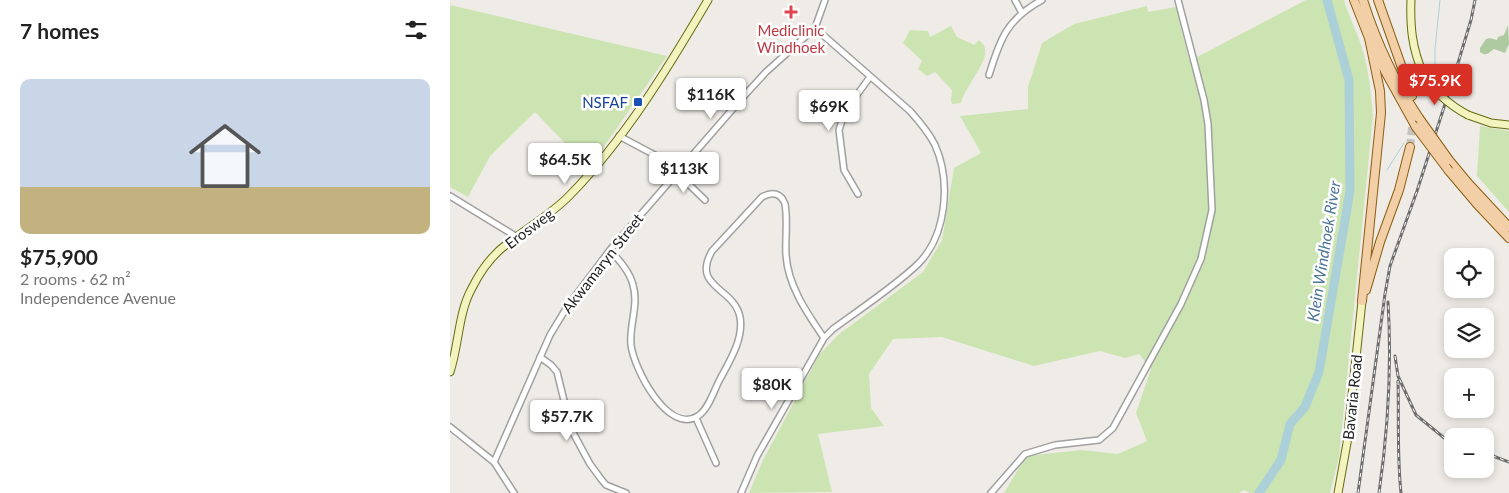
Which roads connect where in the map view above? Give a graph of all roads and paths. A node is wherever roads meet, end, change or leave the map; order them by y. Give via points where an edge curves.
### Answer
1 (708, 0) edge
2 (825, 0) edge
3 (1016, 0) edge
4 (1042, 0) edge
5 (1178, 0) edge
6 (1354, 0) edge
7 (1363, 0) edge
8 (1378, 0) edge
9 (1410, 0) edge
10 (1022, 13) junction
11 (815, 28) junction
12 (1369, 38) junction
13 (989, 75) dead end
14 (870, 77) junction
15 (1400, 93) junction
16 (1412, 96) dead end
17 (1509, 125) edge
18 (619, 136) junction
19 (1410, 147) tunnel mouth
20 (679, 171) junction
21 (858, 194) dead end
22 (452, 197) edge
23 (705, 200) dead end
24 (450, 204) edge
25 (1509, 227) edge
26 (517, 237) junction
27 (1509, 238) edge
28 (610, 250) junction
29 (1362, 301) junction
30 (824, 338) junction
31 (540, 358) junction
32 (450, 372) edge
33 (696, 418) junction
34 (450, 427) edge
35 (494, 462) junction
36 (716, 462) dead end
37 (514, 493) edge
38 (626, 493) edge
39 (741, 493) edge
40 (990, 493) edge
41 (1338, 493) edge

1 - 18 street, Erosweg via 664,73
2 - 11 street, Akwamaryn Street
3 - 10 street
4 - 10 street
5 - 40 street via 1208,124 1212,210 1201,259 1181,304 1113,428 1100,440 1070,442 1025,454
6 - 12 main road
7 - 15 main road
8 - 16 main road
9 - 17 street, bridge via 1416,58 1433,88 1448,104 1468,115
10 - 13 street via 1002,38
11 - 14 street
11 - 20 street, Akwamaryn Street via 766,72
12 - 15 main road
12 - 29 main road via 1380,90 1381,113
14 - 21 street via 845,111 839,130 844,170
14 - 30 street via 910,111 934,144 942,164 944,205 934,239 919,263
15 - 25 main road, bridge via 1449,160
15 - 27 main road, bridge via 1416,126 1449,171
18 - 20 street
18 - 26 street, Erosweg via 570,196
19 - 29 main road
20 - 23 street
20 - 28 street, Akwamaryn Street
22 - 24 street
22 - 26 street
26 - 32 street, Erosweg via 498,252 472,288
28 - 31 street, Akwamaryn Street via 554,327
28 - 33 street via 633,284 635,302 631,345 640,373 667,411 679,419
29 - 41 street, Bavaria Road via 1347,443
30 - 33 street via 790,279 786,255 786,204 779,194 766,194 712,251 706,265 710,281 737,307 740,322 733,355 704,410
30 - 39 street via 757,456
31 - 35 street, Akwamaryn Street
31 - 38 street via 557,372 571,429 590,464 606,485
33 - 36 street
34 - 35 street
35 - 37 street

